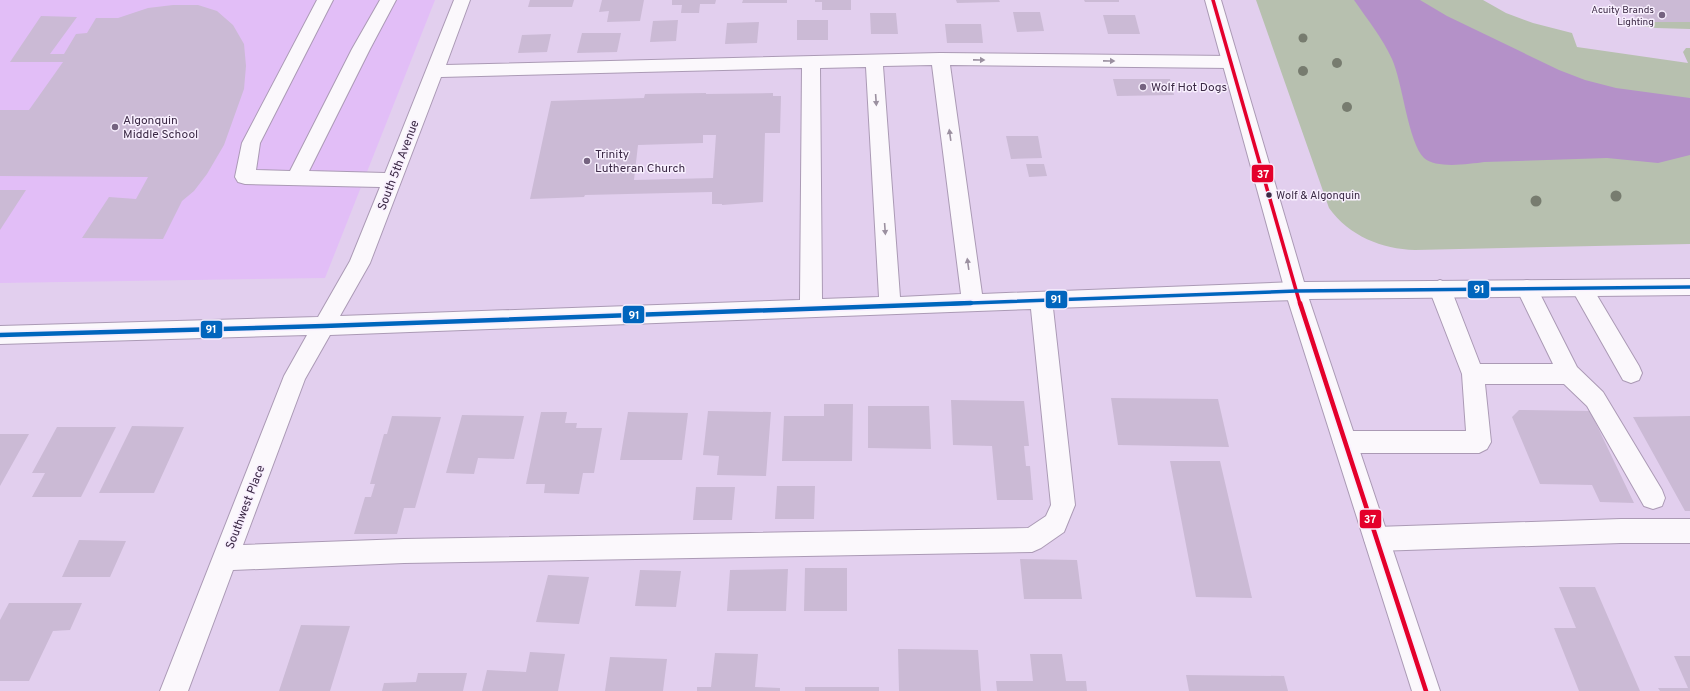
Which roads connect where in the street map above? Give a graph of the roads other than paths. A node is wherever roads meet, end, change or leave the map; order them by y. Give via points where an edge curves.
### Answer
1 (326, 0) edge
2 (388, 0) edge
3 (462, 0) edge
4 (1213, 0) edge
5 (940, 59) junction
6 (874, 61) junction
7 (811, 62) junction
8 (1230, 62) junction
9 (435, 71) junction
10 (296, 178) junction
11 (392, 180) junction
12 (1690, 286) edge
13 (1527, 288) junction
14 (1582, 288) junction
15 (1440, 289) junction
16 (1296, 290) junction
17 (1041, 300) junction
18 (973, 302) junction
19 (890, 305) junction
20 (811, 308) junction
21 (324, 326) junction
22 (0, 335) edge
23 (1631, 373) dead end
24 (1473, 374) junction
25 (1569, 374) junction
26 (1345, 442) junction
27 (1653, 498) dead end
28 (1690, 531) edge
29 (1376, 539) junction
30 (225, 558) junction
31 (174, 691) edge
32 (1426, 691) edge

1 - 10 street via 251,143 245,177
2 - 10 street
3 - 9 street, South 5th Avenue
4 - 8 street
5 - 6 street
5 -> 8 street
18 -> 5 street
6 - 7 street
6 -> 19 street
7 - 9 street
7 - 20 street
8 - 16 street
9 - 11 street, South 5th Avenue
10 - 11 street
11 - 21 street, South 5th Avenue via 360,263
12 - 14 street
13 - 14 street
13 - 15 street
13 - 25 street
14 - 23 street
15 - 16 street
15 - 24 street
16 - 17 street
16 - 26 street
17 - 18 street
17 - 30 street via 1063,505 1055,524 1032,540 412,551
18 - 19 street
19 - 20 street
20 - 21 street
21 - 22 street
21 - 30 street, Southwest Place via 296,376
24 - 25 street
24 - 26 street via 1479,442
25 - 27 street via 1595,399
26 - 29 street
28 - 29 street
29 - 32 street
30 - 31 street, Southwest Place

